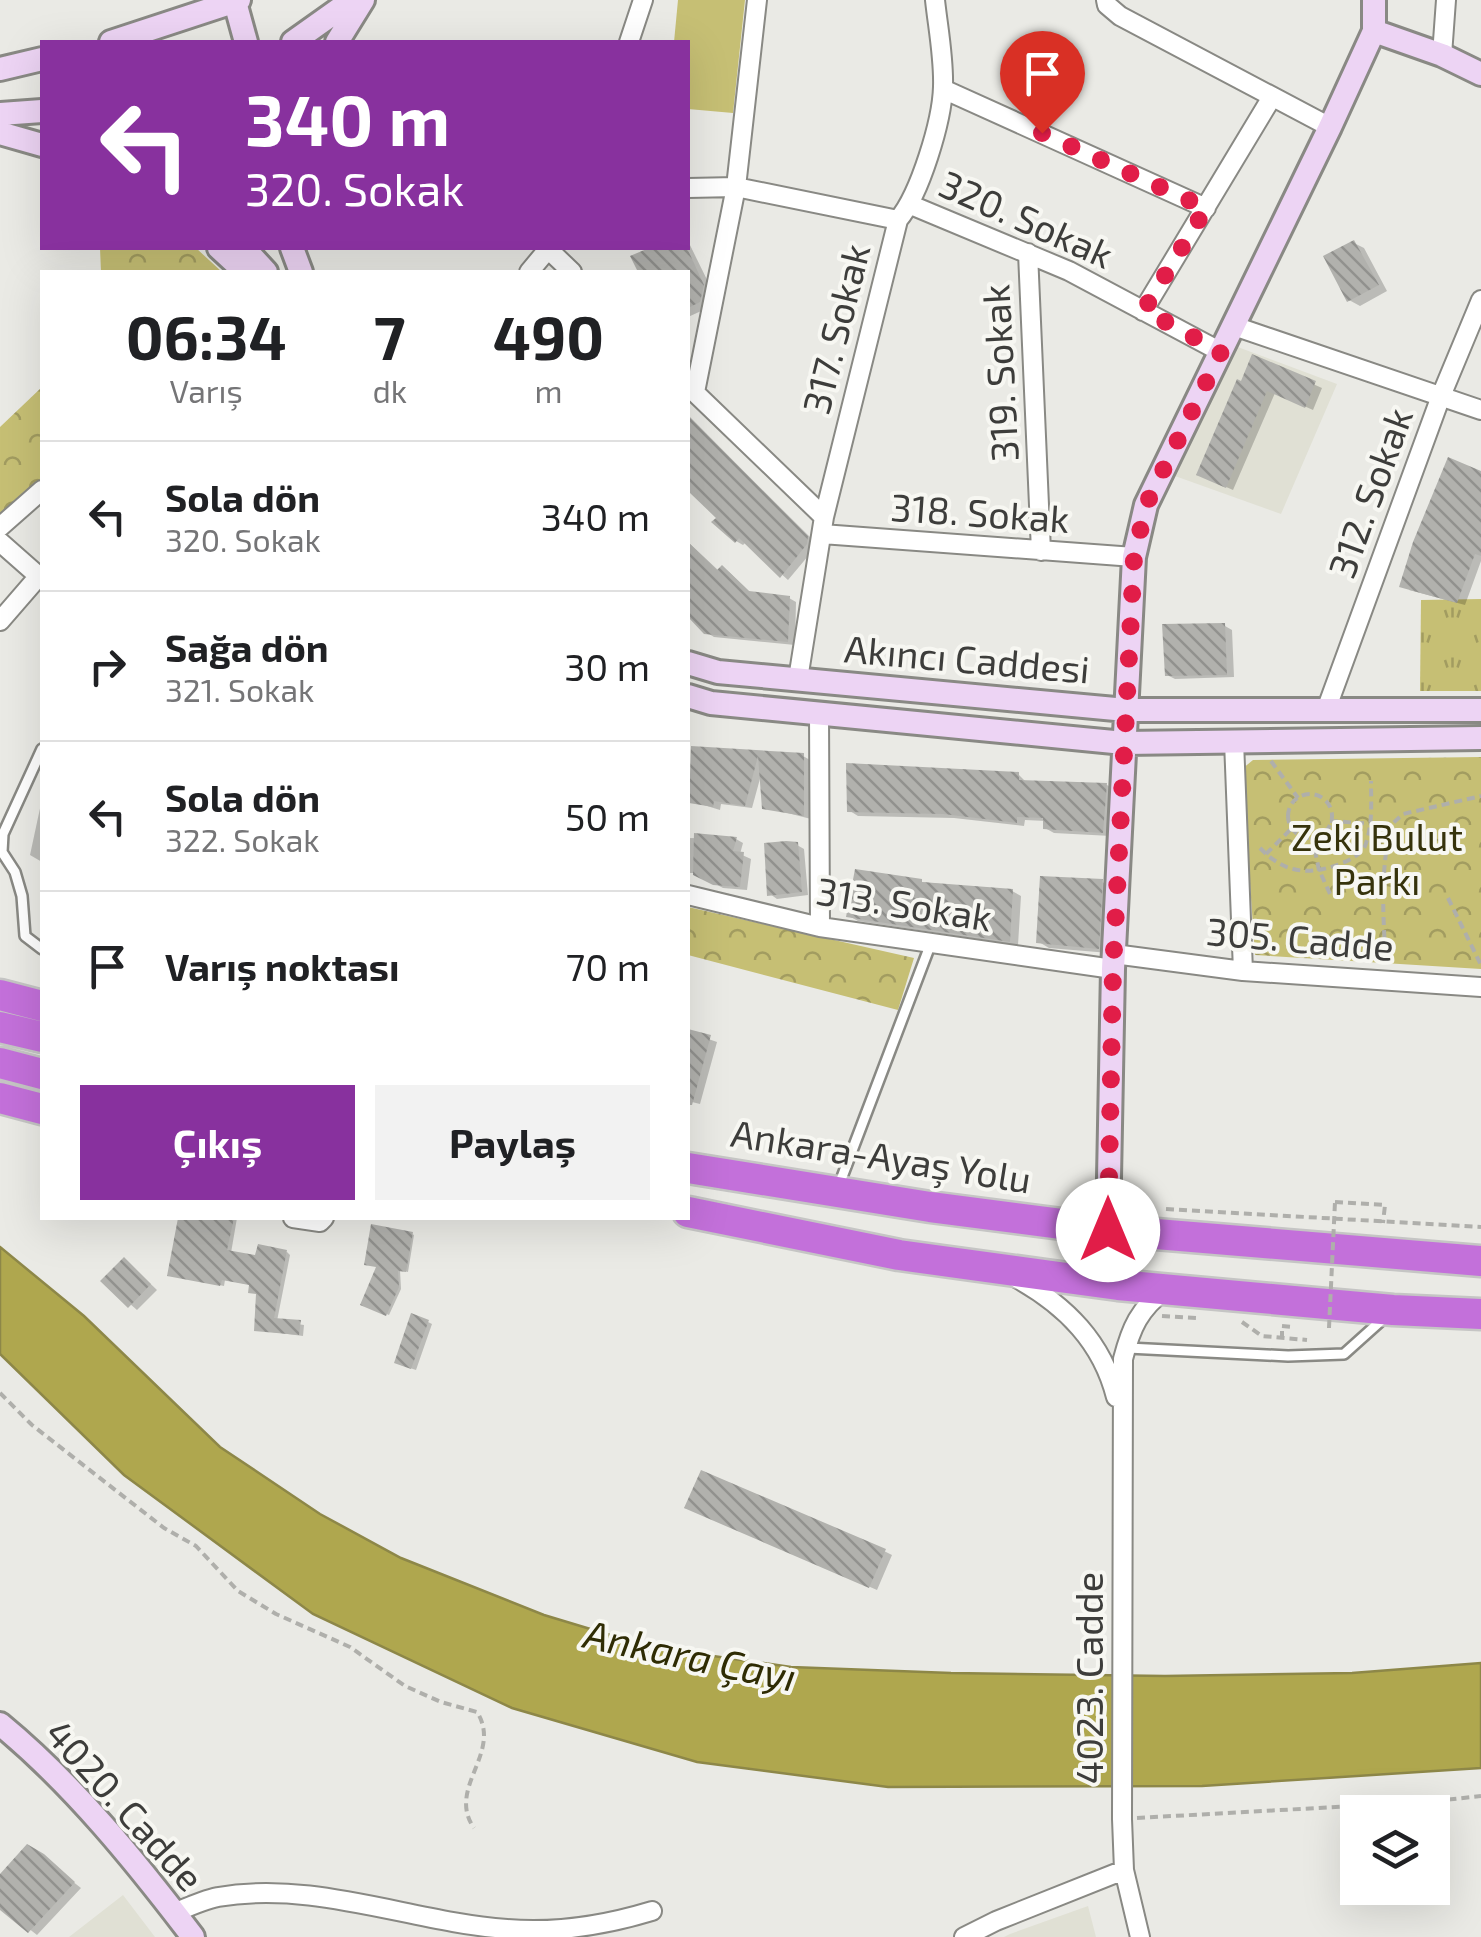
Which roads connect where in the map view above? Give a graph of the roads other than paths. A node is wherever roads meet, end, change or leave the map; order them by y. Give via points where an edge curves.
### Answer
1 (352, 0) edge
2 (363, 0) edge
3 (642, 0) edge
4 (756, 0) edge
5 (935, 0) edge
6 (1106, 0) edge
7 (1374, 0) edge
8 (1446, 0) edge
9 (237, 1) edge
10 (1374, 31) junction
11 (120, 40) edge
12 (246, 40) edge
13 (296, 40) edge
14 (338, 40) edge
15 (631, 40) edge
16 (1442, 55) junction
17 (40, 59) edge
18 (0, 69) edge
19 (1481, 74) edge
20 (943, 88) junction
21 (1272, 96) junction
22 (40, 111) edge
23 (0, 114) edge
24 (1330, 128) junction
25 (0, 134) edge
26 (40, 144) edge
27 (736, 186) junction
28 (690, 188) edge
29 (911, 205) junction
30 (1206, 208) junction
31 (898, 220) junction
32 (221, 250) edge
33 (246, 250) edge
34 (546, 250) edge
35 (550, 250) edge
36 (1028, 253) junction
37 (244, 270) edge
38 (264, 270) edge
39 (531, 270) edge
40 (570, 270) edge
41 (1481, 300) edge
42 (1144, 310) junction
43 (1234, 326) junction
44 (1221, 352) junction
45 (691, 389) edge
46 (1441, 396) junction
47 (1481, 410) edge
48 (40, 492) edge
49 (823, 526) junction
50 (0, 527) edge
51 (0, 542) edge
52 (1041, 550) junction
53 (1134, 558) junction
54 (40, 576) edge
55 (40, 578) edge
56 (0, 621) edge
57 (690, 663) edge
58 (798, 680) junction
59 (690, 697) edge
60 (1126, 710) junction
61 (1326, 710) junction
62 (1481, 710) edge
63 (819, 713) junction
64 (1481, 738) edge
65 (1245, 741) junction
66 (1124, 742) junction
67 (40, 752) edge
68 (690, 895) edge
69 (820, 927) junction
70 (931, 943) junction
71 (40, 948) edge
72 (1113, 961) junction
73 (1244, 971) junction
74 (1481, 986) edge
75 (0, 994) edge
76 (40, 1005) edge
77 (0, 1027) edge
78 (40, 1037) edge
79 (0, 1063) edge
80 (40, 1073) edge
81 (0, 1098) edge
82 (40, 1108) edge
83 (690, 1168) edge
84 (836, 1192) junction
85 (690, 1212) edge
86 (1108, 1230) junction
87 (1481, 1261) edge
88 (1002, 1269) junction
89 (1166, 1289) junction
90 (1393, 1310) junction
91 (1481, 1314) edge
92 (1126, 1348) junction
93 (1121, 1417) junction
94 (0, 1724) edge
95 (1124, 1870) junction
96 (652, 1911) dead end
97 (174, 1912) junction
98 (192, 1937) edge
99 (964, 1937) edge
100 (1140, 1937) edge

1 - 13 street
2 - 14 street
3 - 15 street
4 - 27 street
5 - 20 street, 317. Sokak
6 - 21 street via 1120,16
7 - 10 street
8 - 16 street
9 - 11 street
9 - 12 street
10 - 16 street
10 - 24 street
16 - 19 street
17 - 18 street
20 - 29 street, 317. Sokak
20 - 30 street
21 - 24 street
21 - 30 street
22 - 23 street
24 - 43 street
25 - 26 street
27 - 28 street
27 - 31 street
27 - 45 street
29 - 31 street, 317. Sokak
29 - 36 street, 320. Sokak
30 - 42 street
31 - 49 street, 317. Sokak
32 - 37 street
33 - 38 street
34 - 39 street
35 - 40 street
36 - 42 street, 320. Sokak
36 - 52 street, 319. Sokak
41 - 46 street, 312. Sokak
42 - 44 street, 320. Sokak
43 - 44 street
43 - 46 street
44 - 53 street via 1146,505
45 - 49 street
46 - 47 street
46 - 61 street, 312. Sokak
48 - 50 street
49 - 52 street, 318. Sokak
49 - 58 street, 317. Sokak
51 - 54 street
52 - 53 street, 318. Sokak
53 - 60 street
55 - 56 street
57 - 58 street, Akıncı Caddesi
58 - 60 street, Akıncı Caddesi
59 - 63 street, Akıncı Caddesi
60 - 61 street, Akıncı Caddesi
60 - 66 street
61 - 62 street, Akıncı Caddesi
63 - 66 street, Akıncı Caddesi
63 - 69 street
64 - 65 street, Akıncı Caddesi
65 - 66 street, Akıncı Caddesi
65 - 73 street
66 - 72 street
67 - 71 lane via 1,846 19,883 25,936
68 - 69 street, 313. Sokak
69 - 70 street, 313. Sokak
70 - 72 street, 313. Sokak
70 - 84 lane
72 - 73 street, 305. Cadde
72 - 86 street
73 - 74 street, 305. Cadde
75 - 76 highway
77 - 78 highway
79 - 80 highway
81 - 82 highway
83 - 84 highway, Ankara-Ayaş Yolu
84 - 86 highway, Ankara-Ayaş Yolu
85 - 88 highway
86 - 87 highway, Ankara-Ayaş Yolu
88 - 89 highway
88 - 93 street, 4023. Cadde via 1074,1318 1112,1382
89 - 90 highway
89 - 92 street, 4023. Cadde via 1138,1315
90 - 91 highway
90 - 92 lane via 1344,1354
92 - 93 street, 4023. Cadde
93 - 95 street, 4023. Cadde
94 - 97 street, 4020. Cadde via 71,1792
95 - 99 street
95 - 100 street, 4023. Cadde
96 - 97 street via 620,1921 506,1929 270,1892 215,1898
97 - 98 street, 4020. Cadde

